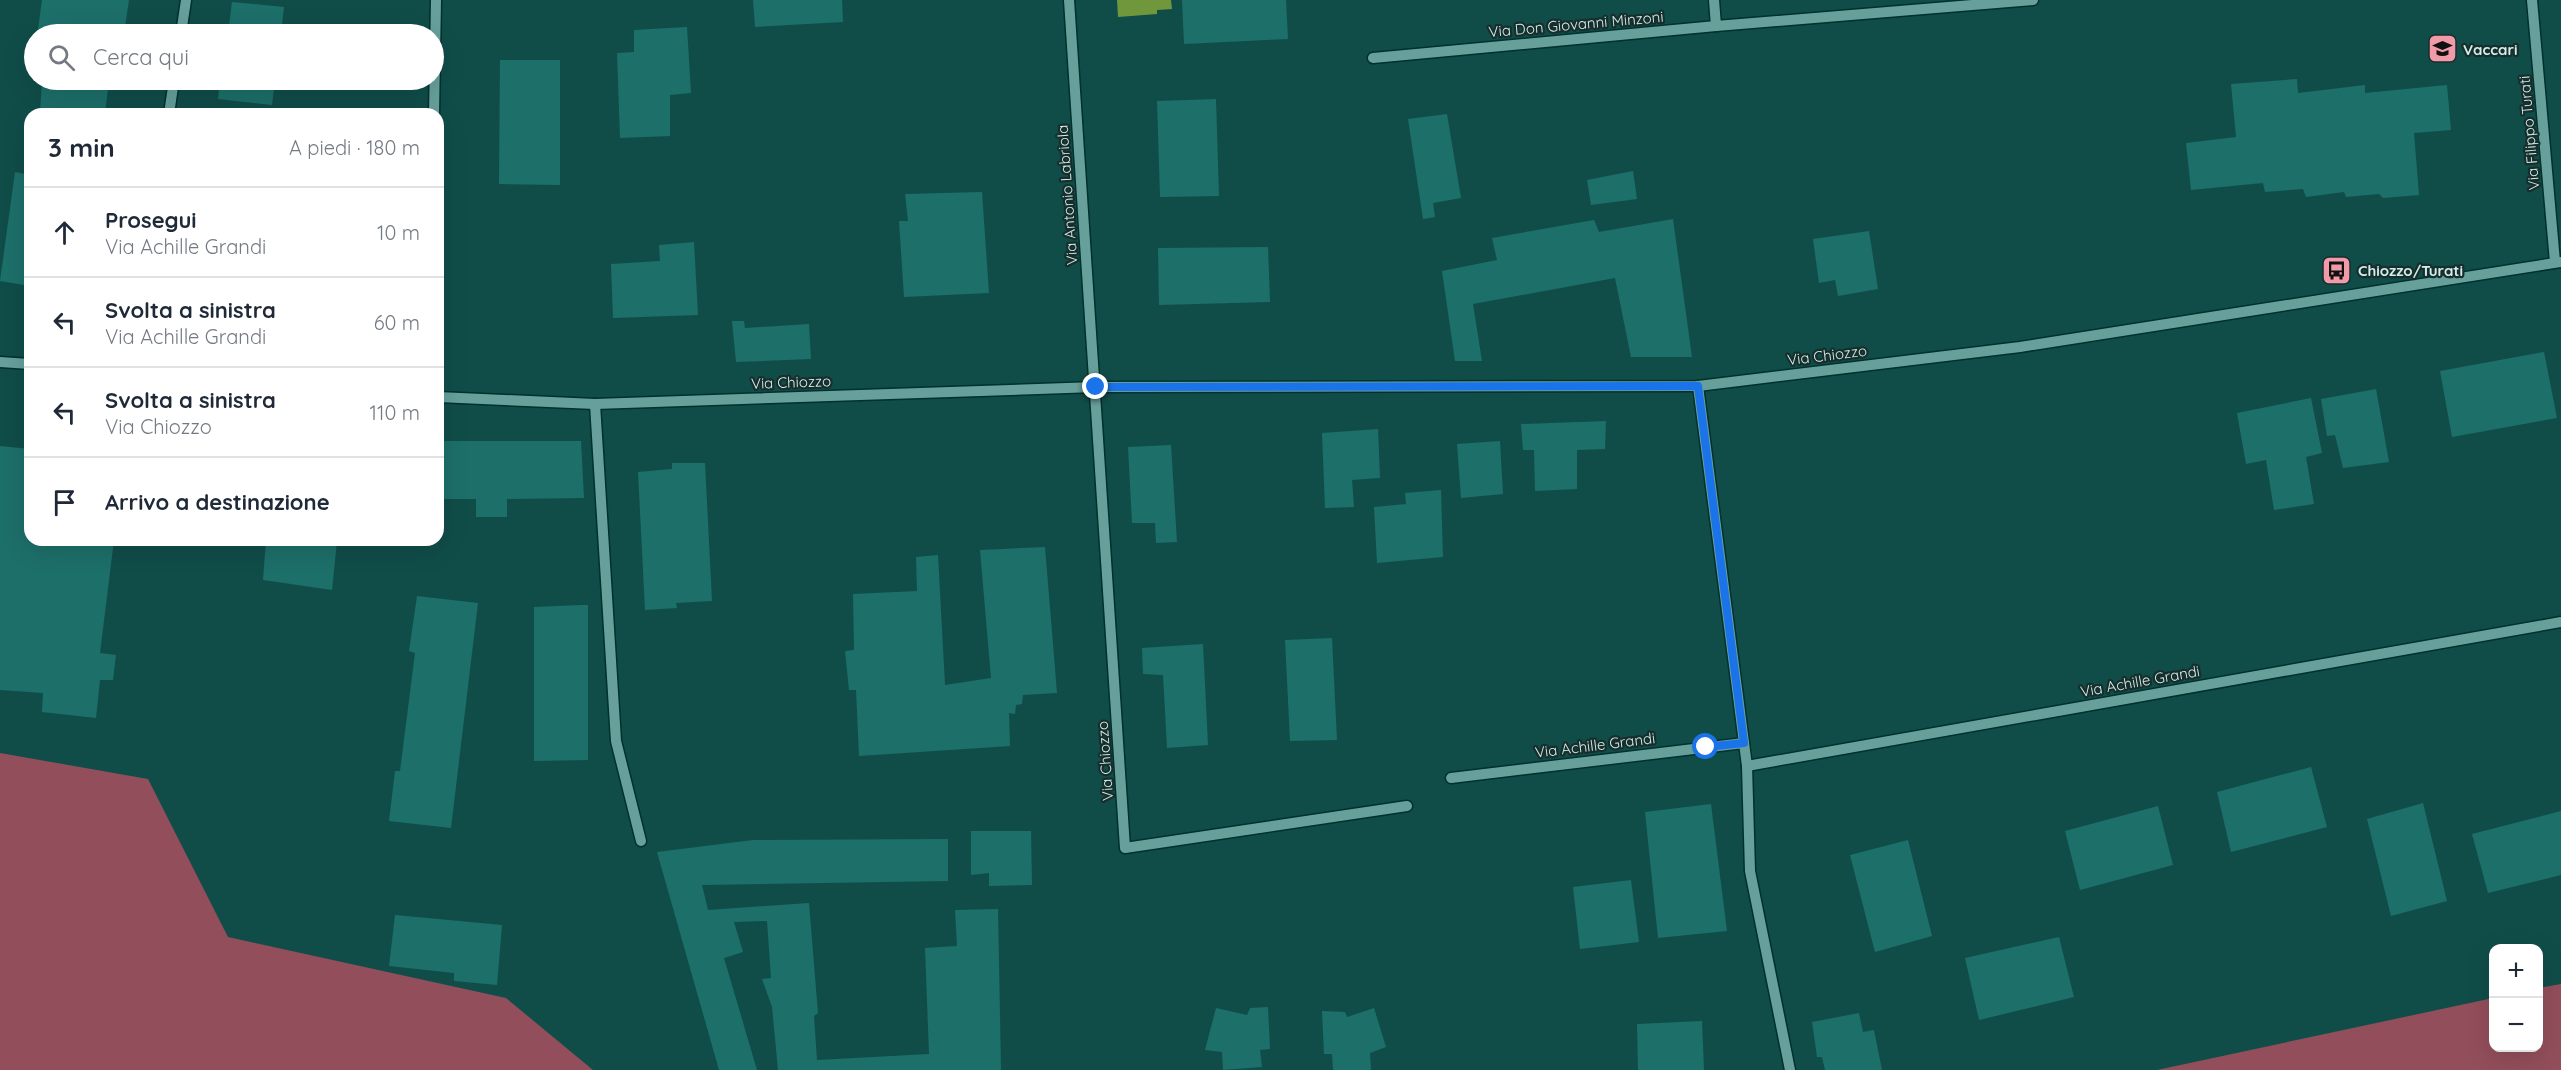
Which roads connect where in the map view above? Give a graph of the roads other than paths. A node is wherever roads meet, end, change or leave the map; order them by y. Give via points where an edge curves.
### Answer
1 (186, 0) edge
2 (436, 0) edge
3 (1069, 0) edge
4 (1714, 0) edge
5 (2033, 0) edge
6 (2532, 0) edge
7 (182, 24) edge
8 (436, 24) edge
9 (1716, 26) junction
10 (1373, 58) dead end
11 (173, 90) edge
12 (434, 90) edge
13 (170, 108) edge
14 (434, 108) edge
15 (2558, 262) edge
16 (0, 362) edge
17 (24, 364) edge
18 (1698, 386) junction
19 (1096, 387) junction
20 (444, 398) edge
21 (595, 404) junction
22 (2561, 622) edge
23 (1744, 743) junction
24 (1747, 766) junction
25 (1451, 778) dead end
26 (1407, 806) dead end
27 (641, 841) dead end
28 (1790, 1070) edge

1 - 7 street
2 - 8 street
3 - 19 street, Via Antonio Labriola
4 - 9 street
5 - 9 street, Via Don Giovanni Minzoni
6 - 15 street, Via Filippo Turati
9 - 10 street, Via Don Giovanni Minzoni
11 - 13 street
12 - 14 street
15 - 18 street, Via Chiozzo via 2020,347
16 - 17 street
18 - 19 street, Via Chiozzo
18 - 23 street
19 - 21 street, Via Chiozzo
19 - 26 street, Via Chiozzo via 1125,848
20 - 21 street, Via Chiozzo
21 - 27 street via 616,741
22 - 24 street, Via Achille Grandi
23 - 24 street
23 - 25 street, Via Achille Grandi
24 - 28 street via 1750,871

